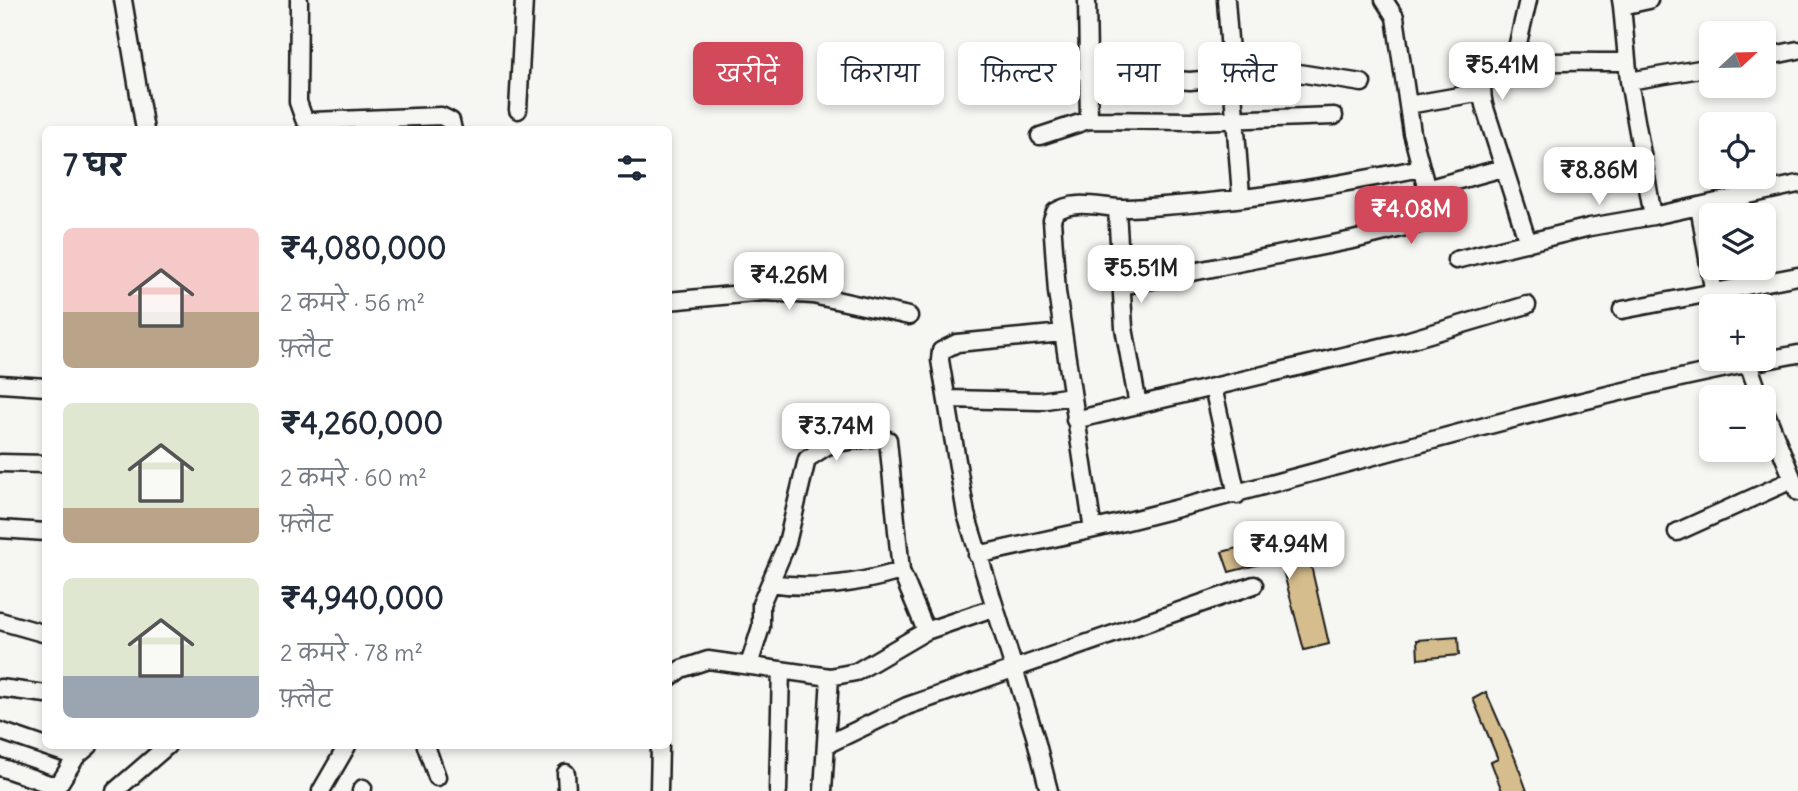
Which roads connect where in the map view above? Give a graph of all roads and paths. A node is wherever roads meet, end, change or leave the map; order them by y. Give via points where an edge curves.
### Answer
1 (123, 0) edge
2 (299, 0) edge
3 (524, 0) edge
4 (1087, 0) edge
5 (1226, 0) edge
6 (1384, 0) edge
7 (1528, 0) edge
8 (1649, 0) edge
9 (1622, 3) edge
10 (1228, 42) edge
11 (1798, 50) edge
12 (1776, 55) edge
13 (1626, 62) junction
14 (1513, 65) junction
15 (1699, 69) edge
16 (1301, 73) edge
17 (1086, 74) junction
18 (1198, 80) edge
19 (1629, 82) junction
20 (1362, 83) dead end
21 (1482, 92) junction
22 (1233, 105) edge
23 (1408, 105) junction
24 (518, 110) dead end
25 (1334, 116) dead end
26 (1234, 119) junction
27 (1089, 120) junction
28 (144, 126) edge
29 (452, 126) edge
30 (1040, 136) dead end
31 (1421, 168) junction
32 (1503, 168) junction
33 (1798, 184) edge
34 (1426, 189) junction
35 (1241, 196) junction
36 (1712, 203) edge
37 (1699, 206) edge
38 (1117, 209) junction
39 (1653, 216) junction
40 (1528, 243) junction
41 (1457, 260) dead end
42 (1798, 275) edge
43 (1122, 286) junction
44 (1732, 294) edge
45 (672, 301) edge
46 (1699, 301) edge
47 (1527, 305) dead end
48 (1622, 310) dead end
49 (909, 316) dead end
50 (1063, 333) junction
51 (1798, 354) edge
52 (1776, 358) edge
53 (1699, 369) edge
54 (0, 384) edge
55 (42, 387) edge
56 (1213, 387) junction
57 (1072, 396) junction
58 (948, 399) junction
59 (1138, 405) junction
60 (1075, 421) junction
61 (1776, 438) edge
62 (0, 463) edge
63 (42, 464) edge
64 (1795, 486) edge
65 (1237, 495) junction
66 (1099, 528) junction
67 (0, 529) edge
68 (42, 532) edge
69 (1677, 532) dead end
70 (977, 555) junction
71 (901, 571) junction
72 (770, 583) junction
73 (1254, 585) dead end
74 (993, 608) junction
75 (0, 621) edge
76 (926, 631) junction
77 (42, 634) edge
78 (749, 665) junction
79 (1015, 669) junction
80 (780, 670) junction
81 (672, 676) edge
82 (831, 677) junction
83 (0, 688) edge
84 (42, 693) edge
85 (0, 731) edge
86 (42, 745) edge
87 (826, 745) junction
88 (53, 749) edge
89 (85, 749) edge
90 (164, 749) edge
91 (345, 749) edge
92 (427, 749) edge
93 (660, 749) edge
94 (76, 757) junction
95 (0, 767) edge
96 (566, 773) dead end
97 (437, 777) dead end
98 (62, 788) edge
99 (115, 791) edge
100 (321, 791) edge
101 (567, 791) edge
102 (659, 791) edge
103 (778, 791) edge
104 (822, 791) edge
105 (1049, 791) edge

1 - 28 street
2 - 29 street via 298,102 304,119 441,116
3 - 24 street
4 - 17 street
5 - 10 street
6 - 23 street via 1395,17
7 - 14 street
8 - 9 street
9 - 13 street
11 - 12 street
13 - 14 street
13 - 19 street
14 - 21 street via 1494,68 1485,76
15 - 19 street
16 - 20 street
17 - 18 street
17 - 27 street
19 - 39 street
21 - 23 street
21 - 32 street
22 - 26 street
23 - 31 street
25 - 26 street
26 - 27 street
26 - 35 street
27 - 30 street
31 - 34 street
31 - 35 street
32 - 34 street
32 - 40 street
33 - 36 street
34 - 43 street via 1433,213 1423,225
35 - 38 street
37 - 39 street
38 - 43 street
38 - 50 street via 1075,205 1055,212 1052,220
39 - 40 street
40 - 41 street
42 - 44 street
43 - 59 street via 1124,328
45 - 49 street via 764,292 813,295
46 - 48 street
47 - 56 street via 1406,341
50 - 57 street
50 - 58 street via 947,346 940,360
51 - 52 street
53 - 65 street
54 - 55 street
56 - 59 street
56 - 65 street
57 - 58 street via 1040,401
57 - 60 street
58 - 70 street
59 - 60 street
60 - 66 street via 1088,515
61 - 64 street
62 - 63 street
64 - 69 street
65 - 66 street
66 - 70 street
67 - 68 street
70 - 74 street
71 - 72 street via 845,585
71 - 72 street via 890,447 888,440 877,437 827,446 807,459 787,543
71 - 76 street
72 - 78 street via 761,604 761,627
73 - 79 street
74 - 76 street
74 - 79 street
75 - 77 street
76 - 82 street via 868,667
78 - 80 street
78 - 81 street via 708,660
79 - 87 street via 907,706
79 - 105 street
80 - 82 street
80 - 103 street
82 - 87 street
83 - 84 street
85 - 86 street
87 - 104 street
88 - 94 street
89 - 94 street
90 - 99 street
91 - 100 street
92 - 97 street
93 - 102 street
94 - 98 street
95 - 98 street
96 - 101 street

